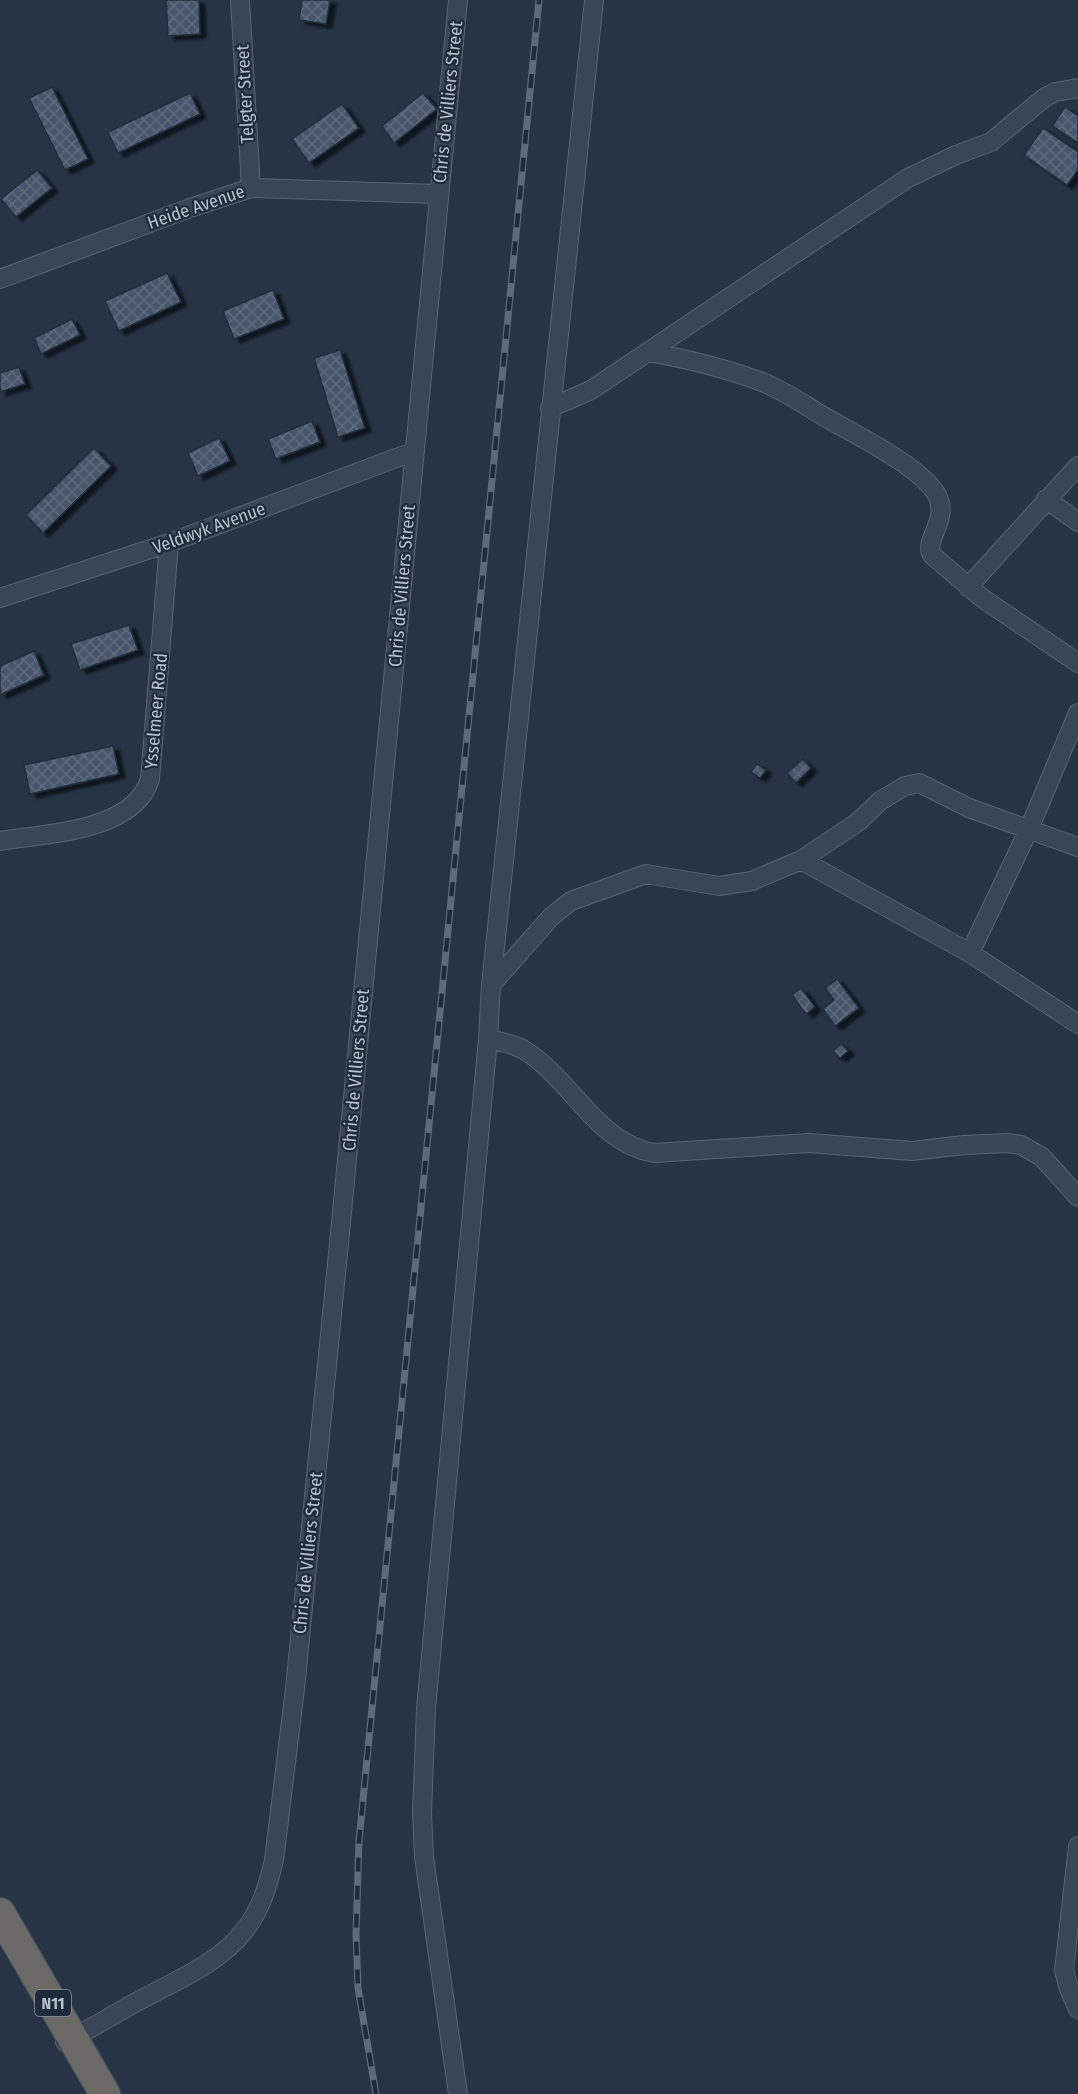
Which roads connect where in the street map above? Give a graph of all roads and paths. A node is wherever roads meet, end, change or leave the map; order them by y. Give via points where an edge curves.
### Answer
1 (240, 0) edge
2 (458, 0) edge
3 (594, 0) edge
4 (1078, 88) edge
5 (251, 188) junction
6 (438, 194) junction
7 (0, 279) edge
8 (648, 352) junction
9 (550, 408) junction
10 (415, 452) junction
11 (1078, 466) edge
12 (1046, 499) junction
13 (1078, 522) edge
14 (169, 543) junction
15 (968, 587) junction
16 (0, 598) edge
17 (1078, 663) edge
18 (1078, 713) edge
19 (1029, 829) junction
20 (0, 841) edge
21 (1078, 847) edge
22 (801, 860) junction
23 (970, 953) junction
24 (490, 986) junction
25 (1078, 1024) edge
26 (488, 1039) junction
27 (1078, 1197) edge
28 (1078, 1846) edge
29 (0, 1913) edge
30 (0, 1951) edge
31 (1078, 2008) edge
32 (67, 2041) junction
33 (88, 2094) edge
34 (105, 2094) edge
35 (458, 2094) edge

1 - 5 street, Telgter Street
2 - 6 street, Chris de Villiers Street
3 - 9 street
4 - 8 street via 1055,92 991,142 908,178
5 - 6 street, Heide Avenue
5 - 7 street, Heide Avenue
6 - 10 street, Chris de Villiers Street
8 - 9 street via 591,390
8 - 15 street via 731,370 765,383 876,446 917,475 932,488 940,504 940,521 930,553
9 - 24 street
10 - 14 street, Veldwyk Avenue
10 - 32 street, Chris de Villiers Street via 305,1584 274,1860 255,1915 228,1947
11 - 12 street
12 - 13 street
12 - 15 street
14 - 16 street, Veldwyk Avenue
14 - 20 street, Ysselmeer Road via 147,791 133,808 106,821
15 - 17 street
18 - 19 street
19 - 21 street
19 - 22 street via 969,808 919,783 905,786 880,801 858,822
19 - 23 street
22 - 23 street
22 - 24 street via 752,881 719,886 646,874 571,901 551,917
23 - 25 street
24 - 26 street
26 - 27 street via 509,1043 533,1056 603,1126 643,1151 809,1143 912,1151 1007,1143 1022,1145 1042,1157
26 - 35 street via 428,1686 422,1813 424,1857
28 - 31 street via 1064,1970
29 - 32 highway, N11
30 - 32 highway, N11
32 - 33 highway, N11
32 - 34 highway, N11

